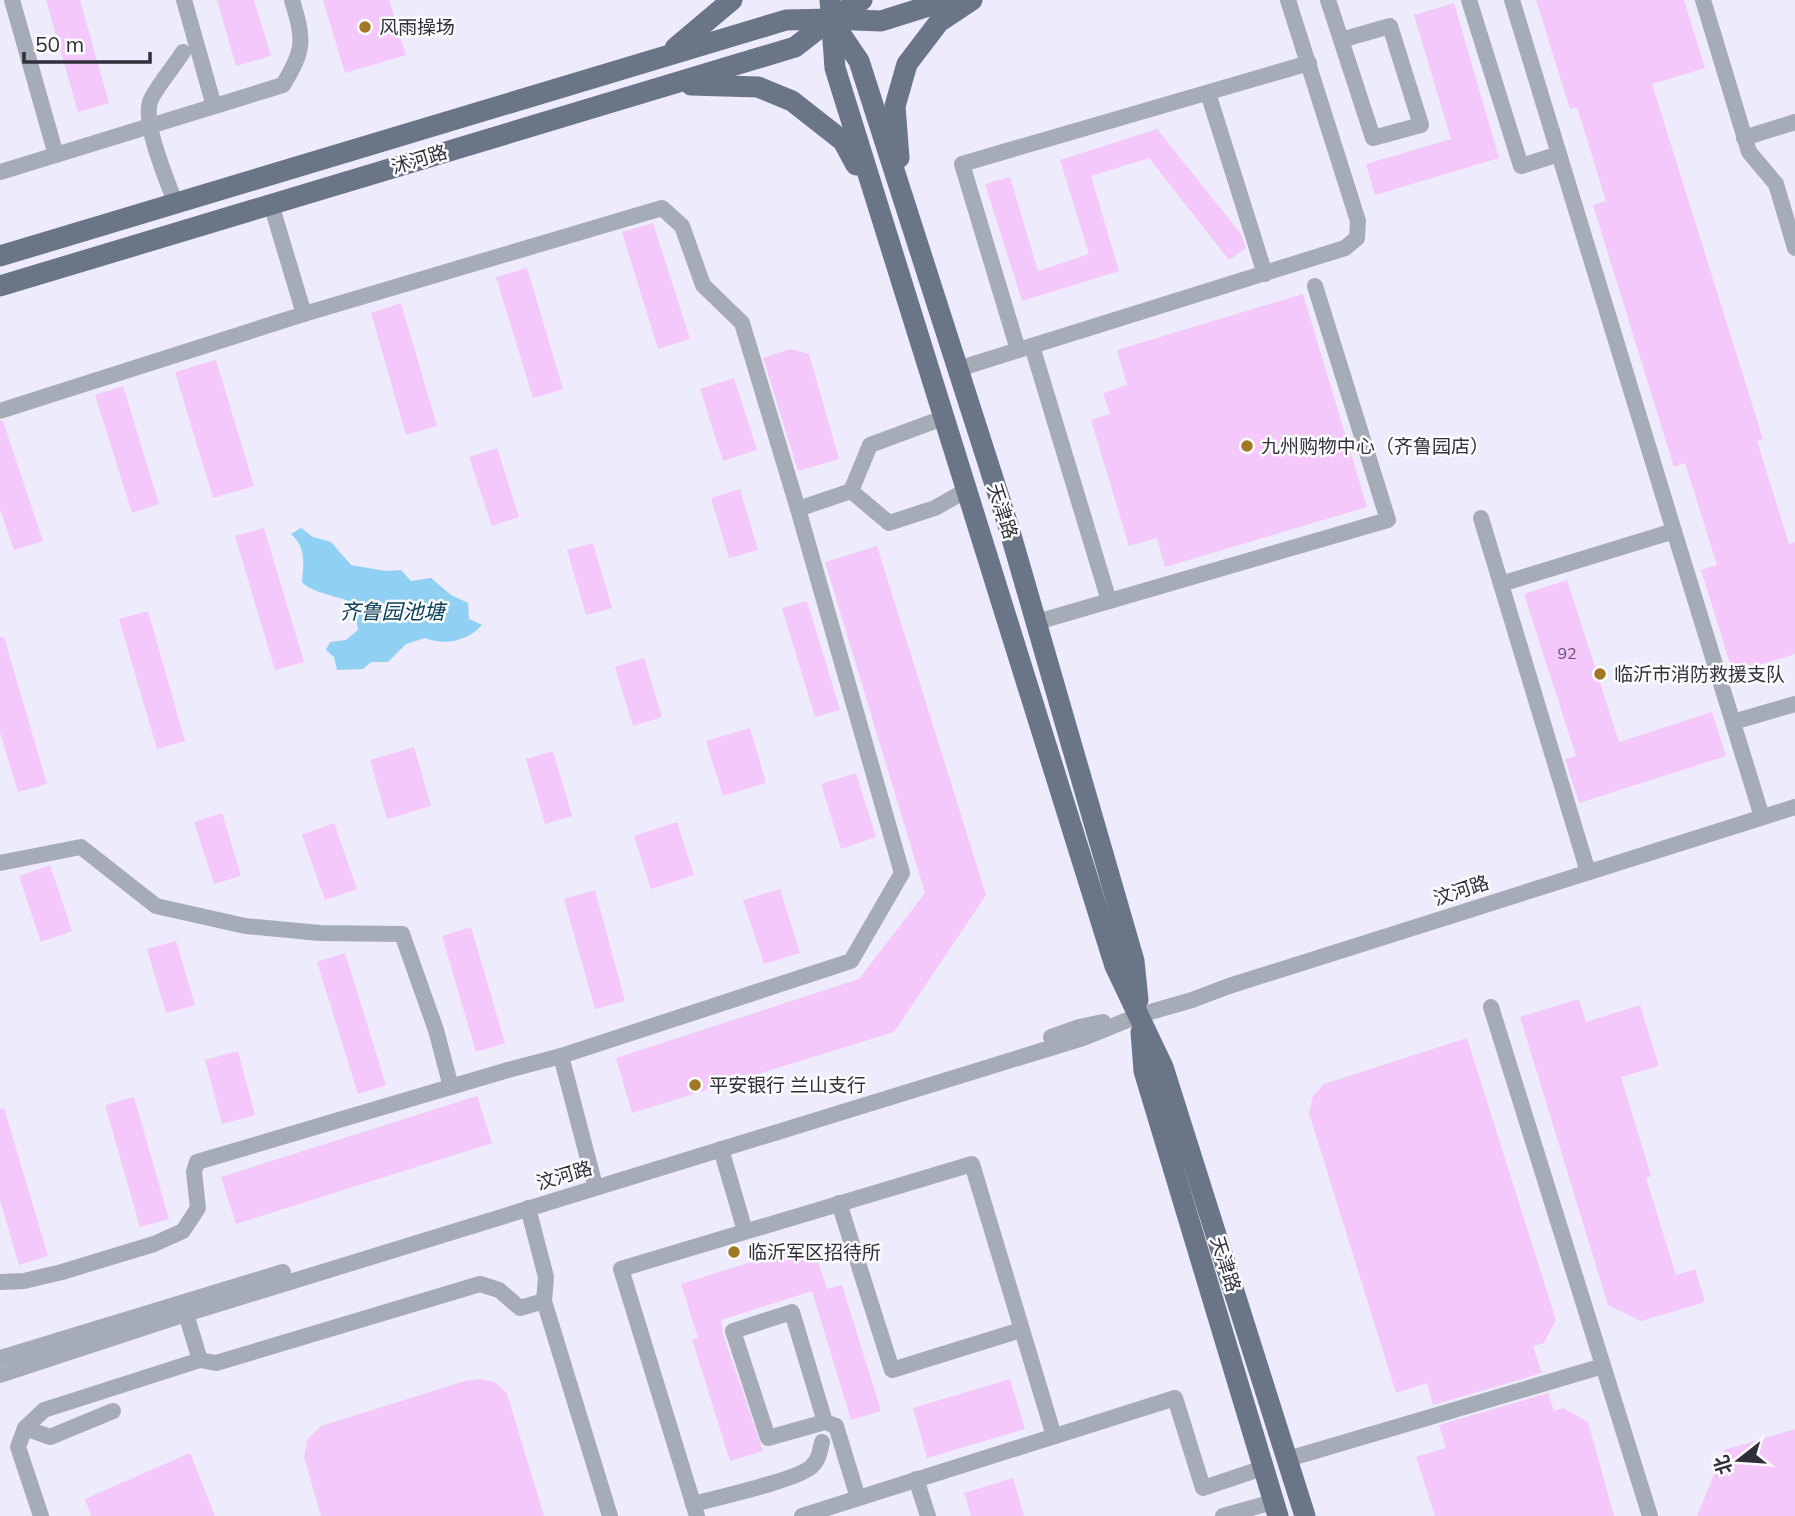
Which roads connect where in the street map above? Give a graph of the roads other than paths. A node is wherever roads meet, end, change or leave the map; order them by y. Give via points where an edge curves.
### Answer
1 (12, 0) edge
2 (184, 0) edge
3 (292, 0) edge
4 (732, 0) edge
5 (862, 0) edge
6 (948, 0) edge
7 (972, 0) edge
8 (1288, 0) edge
9 (1328, 0) edge
10 (1469, 0) edge
11 (1512, 0) edge
12 (1703, 0) edge
13 (828, 6) edge
14 (1341, 40) junction
15 (183, 52) dead end
16 (665, 56) junction
17 (1308, 63) junction
18 (672, 84) junction
19 (1208, 93) junction
20 (214, 106) junction
21 (1795, 122) edge
22 (151, 125) junction
23 (1744, 138) junction
24 (1559, 154) junction
25 (56, 155) junction
26 (0, 172) edge
27 (902, 195) junction
28 (176, 202) junction
29 (271, 204) junction
30 (880, 209) junction
31 (1795, 248) edge
32 (0, 256) edge
33 (1265, 274) junction
34 (0, 286) edge
35 (1315, 286) dead end
36 (304, 314) junction
37 (1025, 348) junction
38 (958, 369) junction
39 (0, 411) edge
40 (943, 418) junction
41 (851, 491) junction
42 (965, 491) junction
43 (797, 509) junction
44 (1481, 518) dead end
45 (1674, 531) junction
46 (1501, 584) junction
47 (1109, 601) junction
48 (1037, 622) junction
49 (1795, 704) edge
50 (1733, 722) junction
51 (1795, 807) edge
52 (1795, 816) edge
53 (1762, 817) junction
54 (0, 863) edge
55 (1588, 872) junction
56 (1491, 1007) dead end
57 (1140, 1015) junction
58 (561, 1056) junction
59 (451, 1087) junction
60 (721, 1149) junction
61 (593, 1178) junction
62 (839, 1203) junction
63 (528, 1208) junction
64 (745, 1231) junction
65 (0, 1282) edge
66 (544, 1301) junction
67 (186, 1314) junction
68 (1021, 1330) junction
69 (0, 1358) edge
70 (200, 1360) junction
71 (1603, 1366) junction
72 (0, 1375) edge
73 (113, 1410) dead end
74 (825, 1422) junction
75 (24, 1427) junction
76 (1054, 1436) junction
77 (822, 1442) dead end
78 (1288, 1459) junction
79 (1263, 1468) junction
80 (916, 1479) junction
81 (858, 1498) junction
82 (1275, 1509) edge
83 (695, 1510) edge
84 (41, 1516) edge
85 (610, 1516) edge
86 (802, 1516) edge
87 (928, 1516) edge
88 (1223, 1516) edge
89 (1305, 1516) edge
90 (1650, 1516) edge

1 - 25 street
2 - 20 street
3 - 20 street via 301,32 298,61 283,85
4 - 16 main road
5 - 13 main road, 沭河路
6 - 13 main road, 沭河路 via 881,21
7 - 27 main road via 939,22 907,64 895,106
8 - 17 street
9 - 14 street
10 - 24 street via 1521,166
11 - 24 street
12 - 23 street
13 - 16 main road, 沭河路
13 - 18 main road, 沭河路 via 795,47
13 - 27 main road, 天津路 via 859,61
13 - 30 main road, 天津路 via 835,68
14 - 14 street via 1390,26 1421,125 1373,138
15 - 22 street via 150,103
16 - 28 main road, 沭河路
17 - 19 street
17 - 33 street via 1358,221 1357,237 1345,248
18 - 29 main road, 沭河路
18 - 30 main road via 758,87 792,101 843,141
19 - 33 street
19 - 37 street via 962,164
20 - 22 street
21 - 23 street
22 - 25 street
22 - 28 street
23 - 31 street via 1749,152 1776,184
24 - 45 street
25 - 26 street
27 - 38 main road, 天津路
28 - 32 main road, 沭河路
29 - 34 main road, 沭河路
29 - 36 street
30 - 40 main road, 天津路
33 - 37 street
35 - 47 street via 1388,520
36 - 39 street
36 - 43 street via 662,208 682,226 703,285 742,323
37 - 38 street
37 - 47 street
38 - 48 main road, 天津路
40 - 41 street via 870,445
40 - 42 main road, 天津路
41 - 42 street via 889,523 935,508
41 - 43 street
42 - 57 main road, 天津路 via 1115,967
43 - 58 street via 902,873 851,961
44 - 46 street
45 - 46 street
45 - 50 street
46 - 55 street
47 - 48 street
48 - 57 main road, 天津路 via 1134,961
49 - 50 street
50 - 53 street
51 - 53 street, 汶河路
52 - 57 street, 汶河路 via 1194,1009
53 - 55 street, 汶河路
54 - 59 street via 82,847 156,906 245,926 401,934
55 - 57 street, 汶河路
56 - 71 street
57 - 60 street, 汶河路 via 1083,1038
57 - 61 street, 汶河路 via 1079,1027
57 - 78 main road, 天津路 via 1170,1089
57 - 79 main road, 天津路 via 1144,1071
58 - 59 street
58 - 61 street
59 - 65 street via 197,1162 198,1208 183,1231 62,1272
60 - 63 street, 汶河路
60 - 64 street
61 - 69 street, 汶河路
62 - 64 street
62 - 68 street via 892,1370
62 - 68 street via 972,1164
63 - 66 street via 547,1277
63 - 67 street, 汶河路
64 - 83 street via 621,1269
66 - 70 street via 520,1308 499,1290 480,1284 216,1363
66 - 85 street
67 - 70 street
67 - 72 street, 汶河路
68 - 76 street
70 - 75 street via 44,1410
71 - 78 street
71 - 90 street
73 - 75 street via 50,1437
74 - 74 street via 792,1312 733,1331 768,1438
74 - 81 street via 836,1426
75 - 84 street via 18,1447
76 - 79 street via 1175,1398 1203,1488
76 - 80 street
77 - 83 street via 820,1455 810,1468
78 - 89 main road, 天津路
79 - 82 main road, 天津路
80 - 81 street
80 - 87 street
81 - 86 street
82 - 88 street

